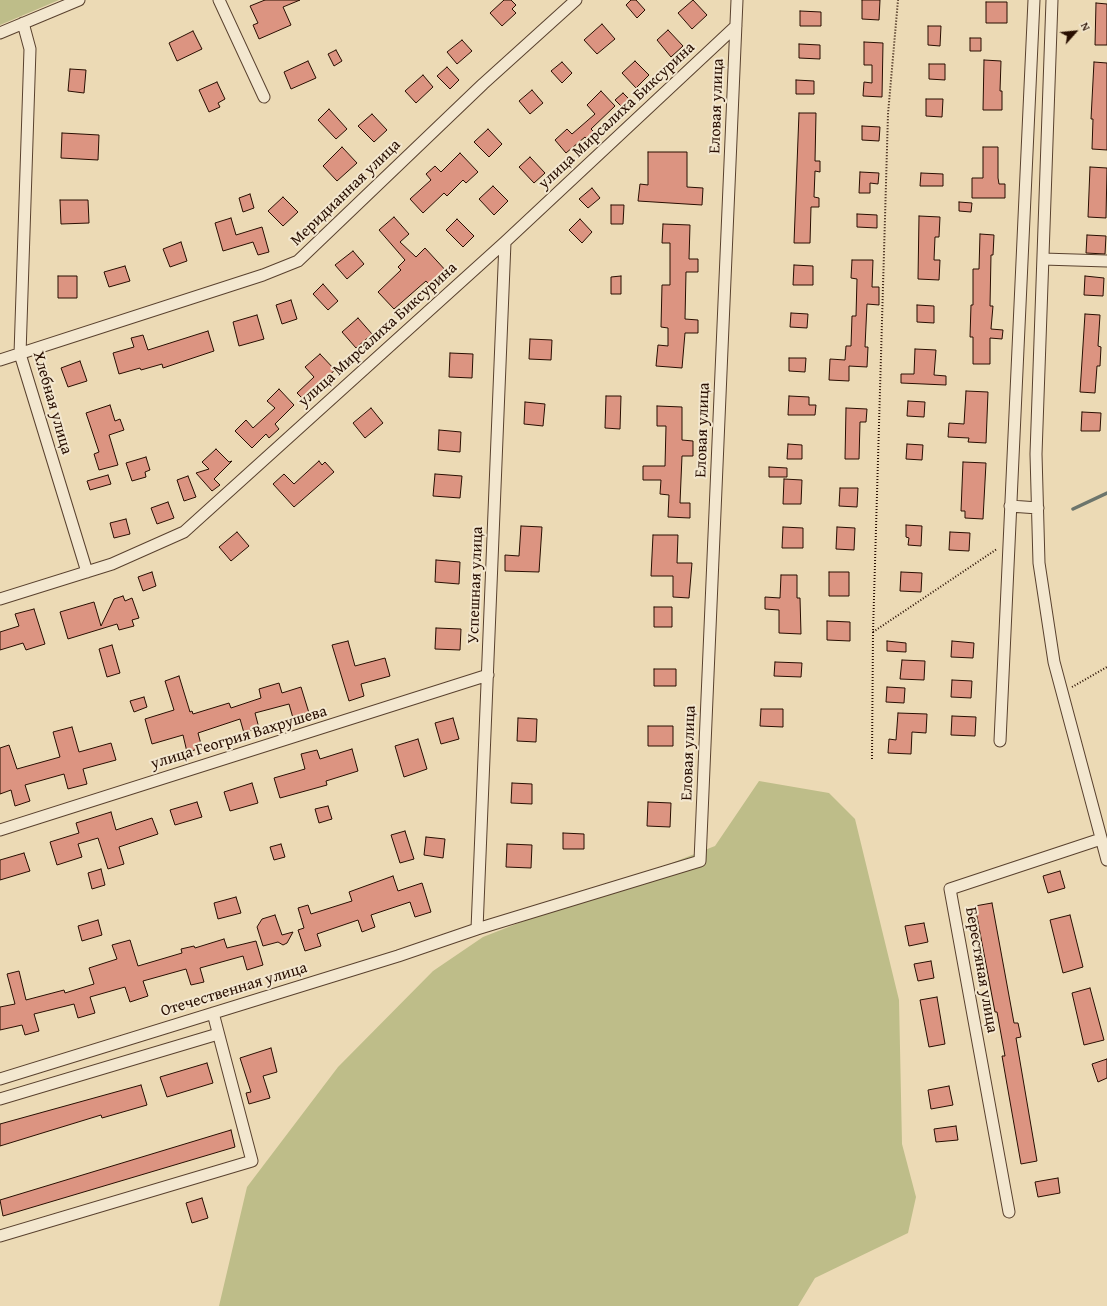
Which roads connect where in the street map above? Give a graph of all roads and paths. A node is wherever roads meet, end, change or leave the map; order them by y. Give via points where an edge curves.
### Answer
1 (79, 0) edge
2 (219, 0) edge
3 (576, 0) edge
4 (737, 0) edge
5 (898, 0) edge
6 (1034, 0) edge
7 (1052, 0) edge
8 (23, 23) junction
9 (736, 26) junction
10 (0, 33) edge
11 (264, 97) dead end
12 (506, 242) junction
13 (1043, 259) junction
14 (1107, 261) edge
15 (20, 354) junction
16 (0, 360) edge
17 (1010, 506) junction
18 (1038, 508) junction
19 (1008, 542) junction
20 (87, 572) junction
21 (0, 599) edge
22 (873, 632) junction
23 (1107, 667) edge
24 (488, 675) junction
25 (1062, 692) junction
26 (1000, 741) dead end
27 (872, 759) dead end
28 (0, 830) edge
29 (1101, 839) junction
30 (1107, 860) edge
31 (700, 861) joint
32 (477, 929) junction
33 (213, 1013) junction
34 (218, 1034) junction
35 (0, 1079) edge
36 (0, 1099) edge
37 (1009, 1212) dead end
38 (0, 1236) edge

1 - 8 street
2 - 11 street
3 - 15 street, Меридианная улица via 483,84 298,261 263,275
4 - 9 street, Еловая улица
5 - 22 path via 888,114
6 - 17 street
7 - 13 street
8 - 10 street
8 - 15 street, Хлебная улица via 30,49
9 - 12 street, улица Мирсалиха Биксурина
9 - 31 street, Еловая улица
12 - 20 street, улица Мирсалиха Биксурина via 184,532 112,564
12 - 24 street, Успешная улица
13 - 14 street
13 - 18 street via 1036,454
15 - 16 street, Меридианная улица
15 - 20 street, Хлебная улица
17 - 18 street
17 - 19 street
18 - 25 street via 1039,563 1054,662
19 - 22 path
19 - 26 street
20 - 21 street, улица Мирсалиха Биксурина
22 - 27 path
23 - 25 path
24 - 28 street, улица Геогрия Вахрушева
24 - 32 street, Успешная улица
25 - 29 street
29 - 30 street
29 - 37 street, Берестяная улица via 950,889
31 - 32 street, Отечественная улица
32 - 33 street, Отечественная улица
33 - 34 street
33 - 35 street, Отечественная улица
34 - 36 street
34 - 38 street via 252,1161

